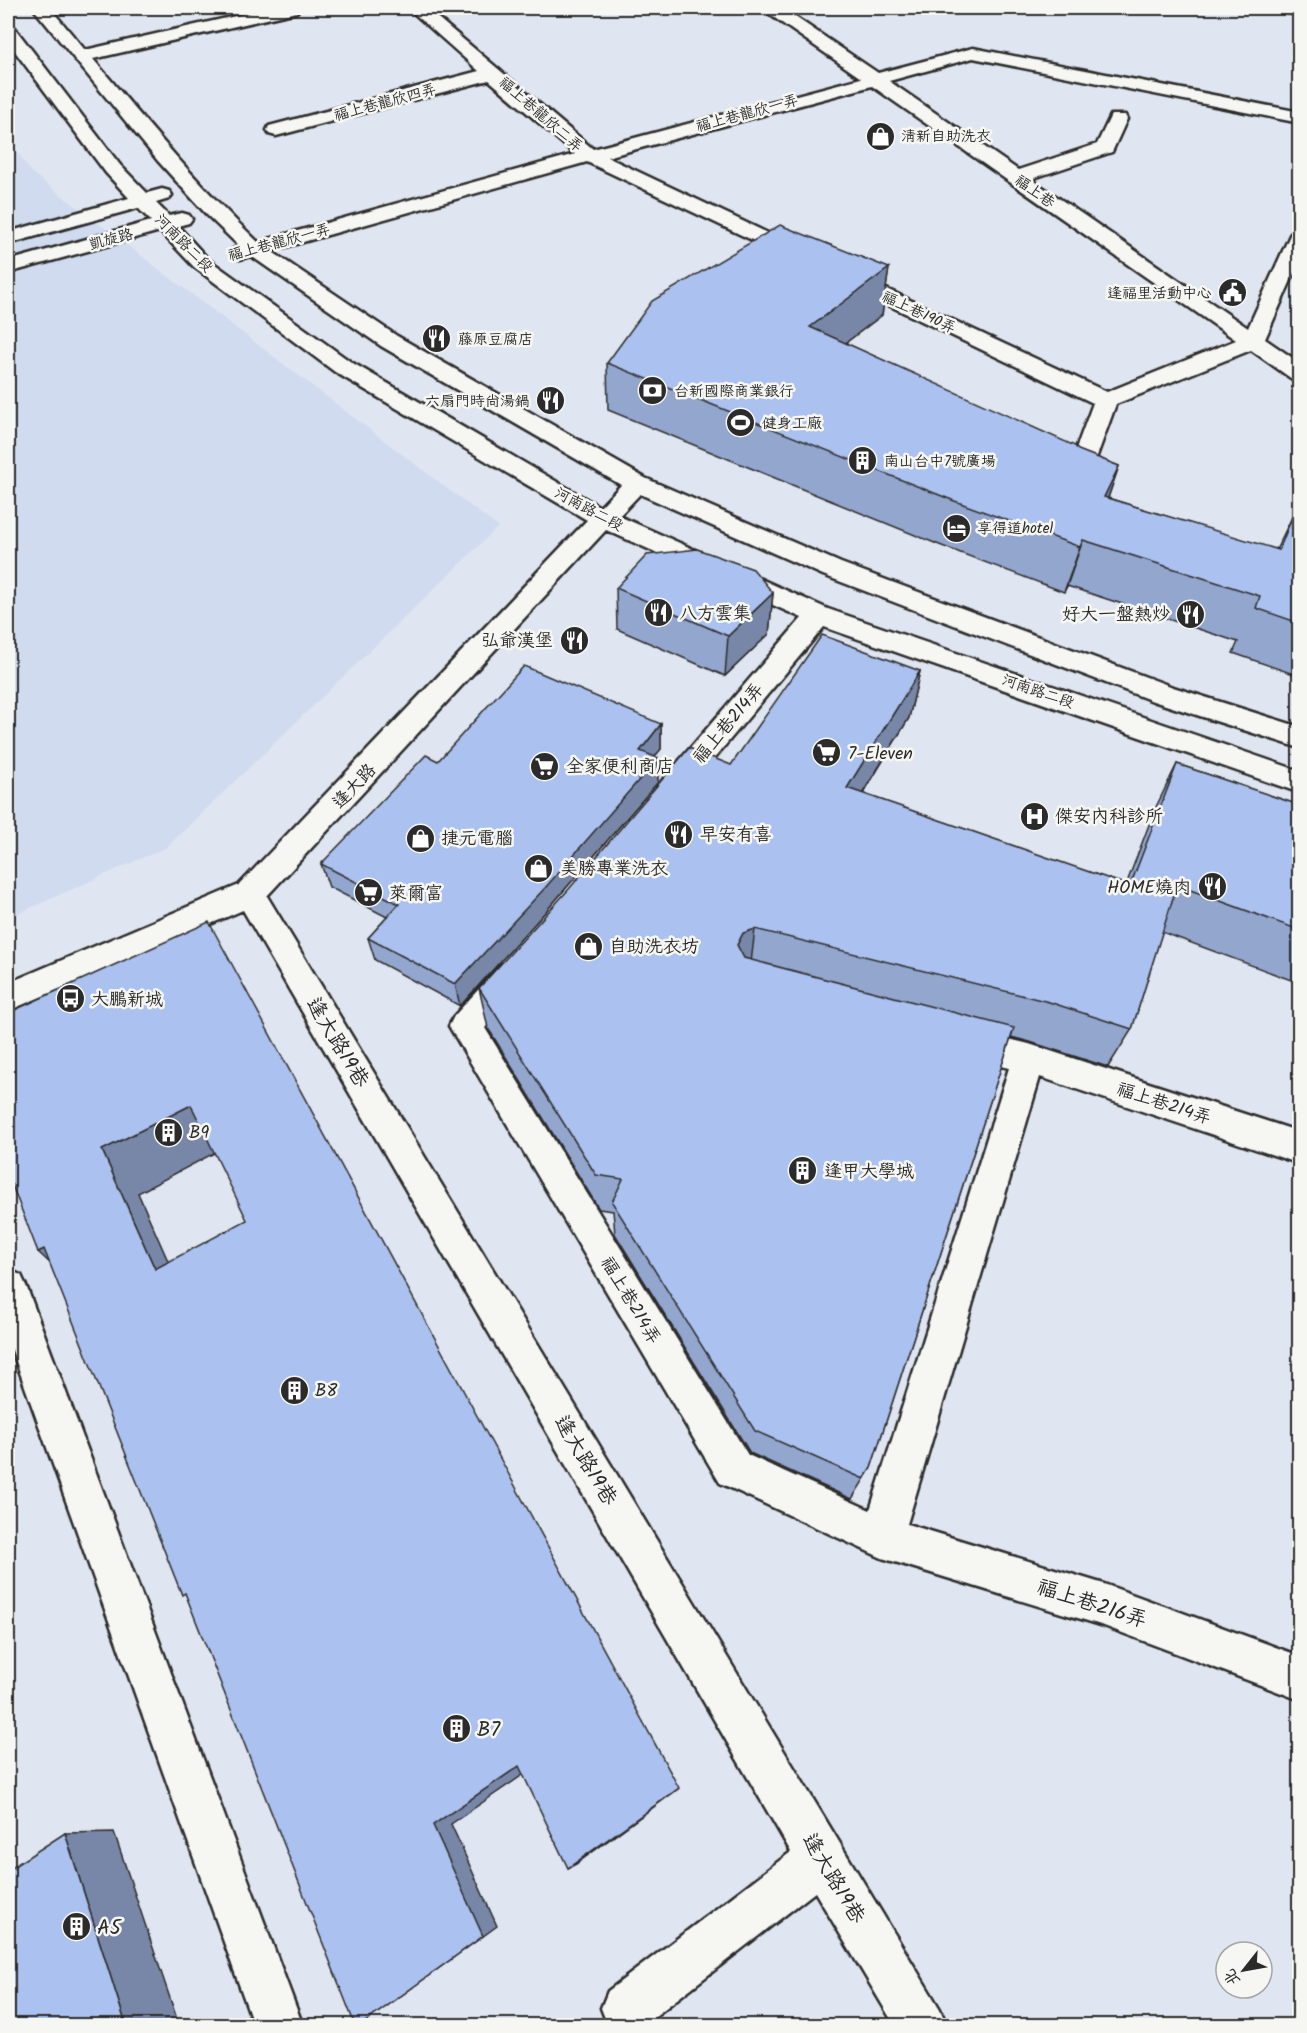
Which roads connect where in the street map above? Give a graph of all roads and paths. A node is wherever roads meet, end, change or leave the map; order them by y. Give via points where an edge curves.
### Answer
1 (40, 8) edge
2 (291, 8) edge
3 (416, 8) edge
4 (772, 8) edge
5 (1287, 8) edge
6 (1299, 10) edge
7 (8, 31) edge
8 (82, 56) junction
9 (493, 73) junction
10 (875, 79) junction
11 (1299, 118) edge
12 (1118, 119) dead end
13 (276, 130) dead end
14 (589, 156) junction
15 (1016, 177) junction
16 (193, 187) junction
17 (143, 200) junction
18 (214, 211) junction
19 (165, 224) junction
20 (1299, 235) edge
21 (8, 238) edge
22 (254, 249) junction
23 (201, 263) junction
24 (8, 267) edge
25 (1253, 342) junction
26 (1299, 374) edge
27 (1106, 400) junction
28 (636, 483) junction
29 (1073, 489) edge
30 (601, 518) junction
31 (819, 615) junction
32 (1299, 738) edge
33 (1299, 782) edge
34 (650, 815) edge
35 (250, 894) junction
36 (536, 947) edge
37 (8, 998) edge
38 (936, 1035) edge
39 (1029, 1059) junction
40 (1299, 1148) edge
41 (8, 1288) edge
42 (882, 1537) junction
43 (1299, 1678) edge
44 (820, 1858) junction
45 (279, 2025) edge
46 (633, 2025) edge
47 (924, 2025) edge

1 - 8 street
2 - 8 street
3 - 9 street, 福上巷龍欣二弄
4 - 10 street, 福上巷
5 - 6 street
7 - 17 street, 河南路二段 via 113,169
8 - 16 street
9 - 13 street, 福上巷龍欣四弄
9 - 14 street, 福上巷龍欣二弄
10 - 11 street, 福上巷龍欣一弄 via 974,53
10 - 14 street, 福上巷龍欣一弄
10 - 15 street, 福上巷
12 - 15 street via 1104,148
14 - 22 street, 福上巷龍欣一弄
14 - 27 street, 福上巷190弄
15 - 25 street, 福上巷
16 - 17 street, 凱旋路
16 - 18 street
17 - 19 street, 河南路二段
17 - 21 street, 凱旋路
18 - 19 street, 凱旋路
18 - 22 street
19 - 23 street, 河南路二段
19 - 24 street, 凱旋路
20 - 25 street
22 - 23 street, 福上巷龍欣一弄
22 - 28 street via 389,340
23 - 30 street, 河南路二段 via 344,367
25 - 26 street, 福上巷
25 - 27 street
27 - 29 street
28 - 30 street, 逢大路
28 - 32 street via 832,569 1163,694
30 - 31 street, 河南路二段
30 - 35 street, 逢大路
31 - 33 street, 河南路二段
31 - 34 street, 福上巷214弄
35 - 37 street, 逢大路
35 - 44 street, 逢大路19巷
36 - 42 street, 福上巷214弄 via 466,1026 734,1468
38 - 39 street, 福上巷214弄
39 - 40 street, 福上巷214弄
39 - 42 street
41 - 45 street
42 - 43 street, 福上巷216弄 via 1104,1605
44 - 46 street via 625,2008
44 - 47 street, 逢大路19巷

